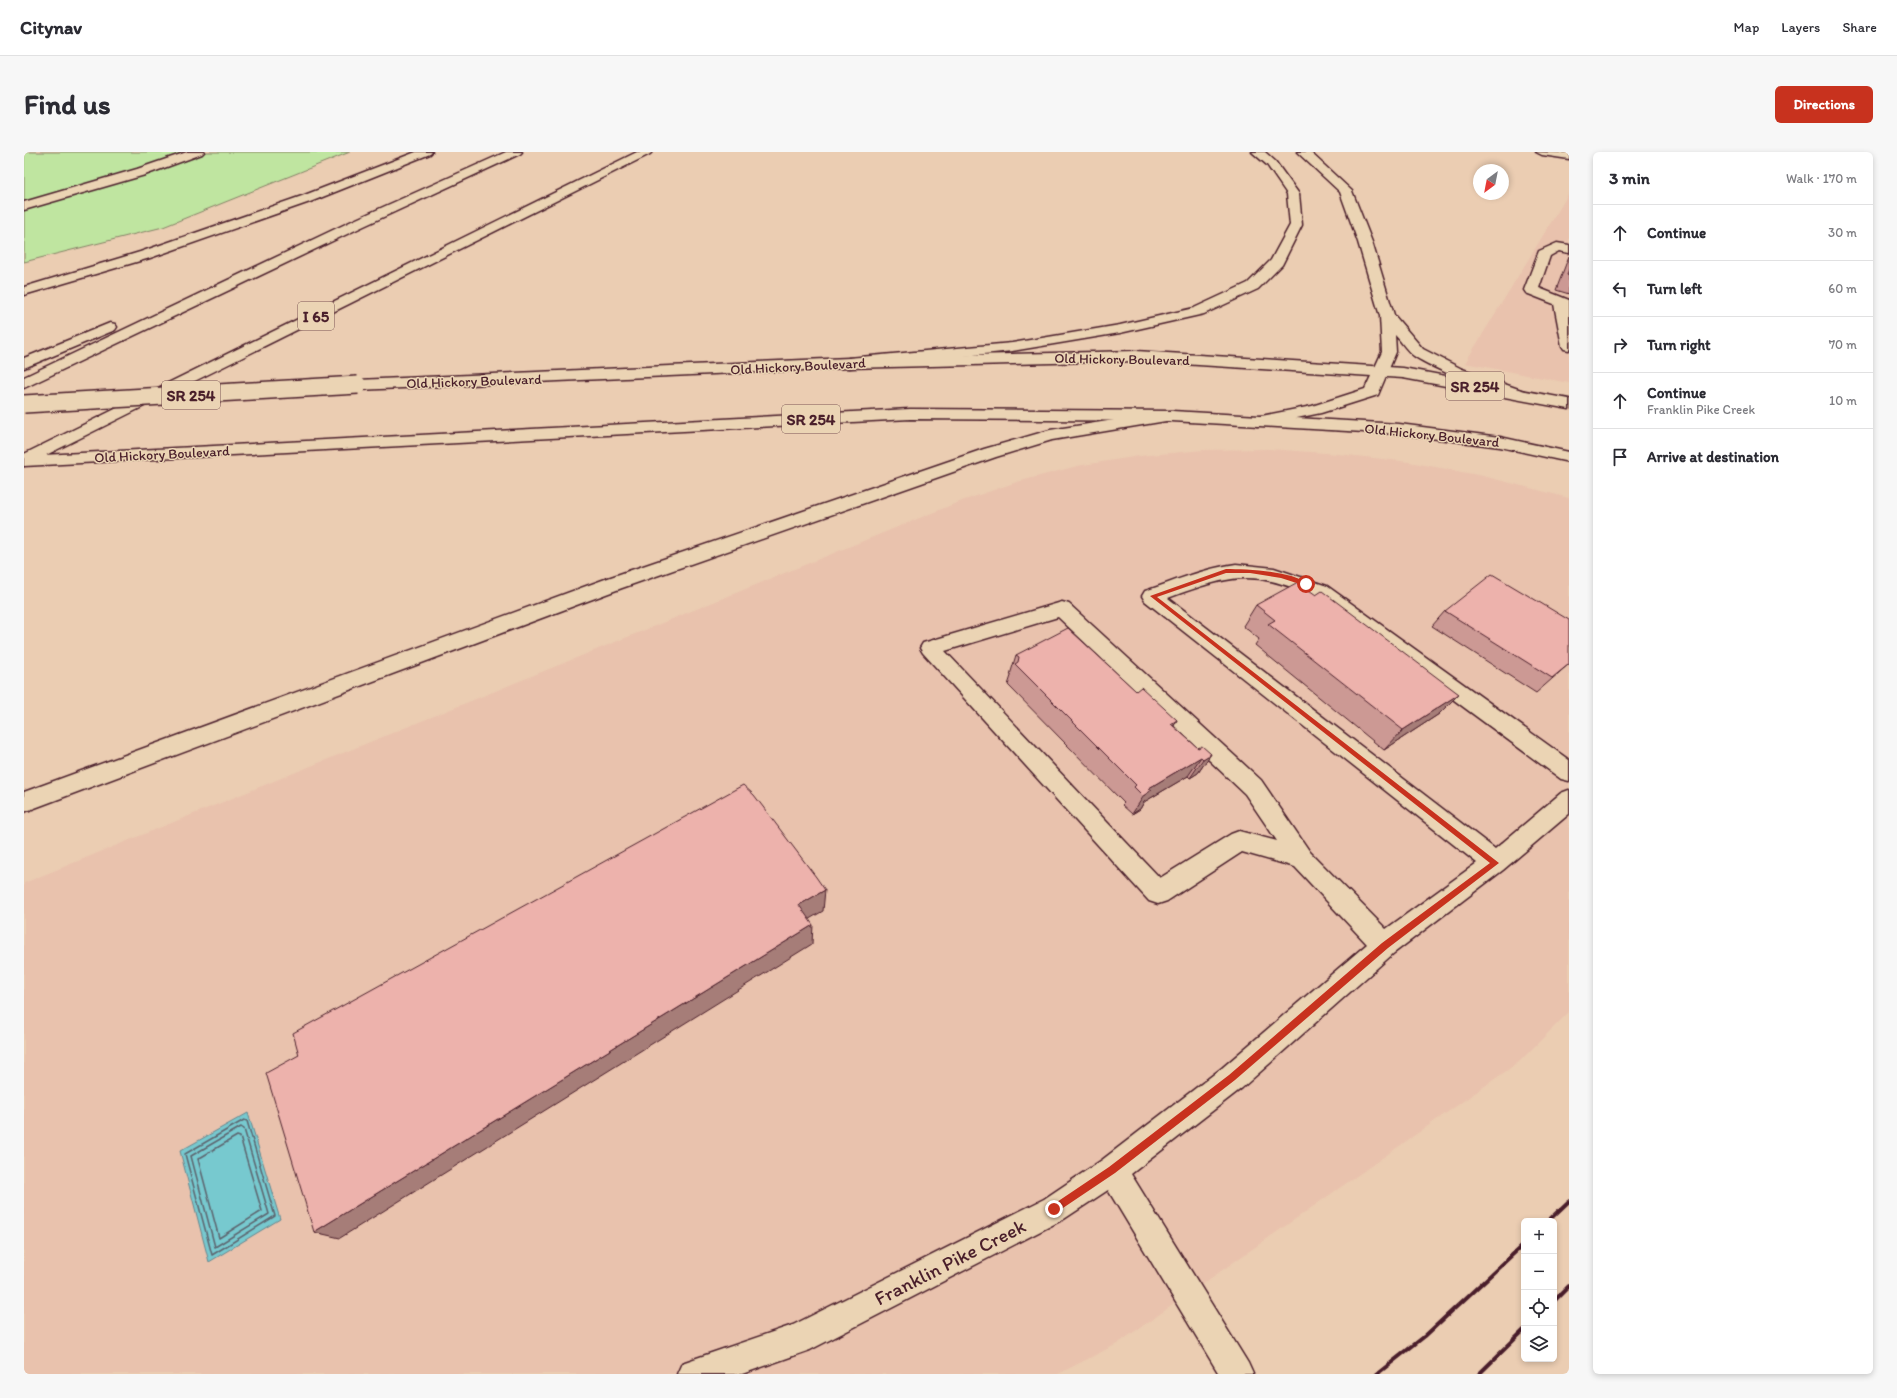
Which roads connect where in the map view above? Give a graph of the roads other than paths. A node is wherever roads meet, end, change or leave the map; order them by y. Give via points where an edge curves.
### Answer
1 (198, 152) edge
2 (426, 152) edge
3 (516, 152) edge
4 (646, 152) edge
5 (657, 152) edge
6 (1258, 152) edge
7 (1303, 152) edge
8 (1542, 152) edge
9 (1569, 156) edge
10 (607, 172) junction
11 (24, 206) edge
12 (359, 224) junction
13 (1569, 248) edge
14 (24, 291) edge
15 (1565, 303) edge
16 (1387, 316) junction
17 (1568, 339) edge
18 (24, 363) edge
19 (848, 363) junction
20 (1381, 371) junction
21 (24, 383) edge
22 (1518, 394) junction
23 (24, 404) edge
24 (1569, 404) edge
25 (1172, 416) junction
26 (1257, 421) junction
27 (1569, 457) edge
28 (24, 461) edge
29 (1569, 772) edge
30 (1569, 800) edge
31 (24, 802) edge
32 (1302, 859) junction
33 (1495, 863) junction
34 (1385, 945) junction
35 (1112, 1170) junction
36 (693, 1374) edge
37 (1237, 1374) edge

1 - 11 main road via 141,172
2 - 14 main road via 277,209 145,254
3 - 12 main road
4 - 10 main road, I 65
5 - 10 main road
6 - 19 main road via 1271,163 1293,194 1296,225 1277,262 1253,286 1199,311 1120,329 1012,347
7 - 16 main road via 1346,192 1365,242
8 - 9 main road
10 - 28 main road, I 65
12 - 18 main road
12 - 21 main road
13 - 15 main road via 1558,247 1544,254 1531,290
15 - 17 main road
16 - 20 main road via 1389,352
16 - 22 main road via 1418,352 1457,372
19 - 20 main road, Old Hickory Boulevard / SR 254 via 1136,356
19 - 23 main road, Old Hickory Boulevard / SR 254, bridge
20 - 22 main road, Old Hickory Boulevard / SR 254
20 - 26 main road via 1372,392 1316,410
22 - 24 main road, Old Hickory Boulevard / SR 254
25 - 26 main road, Old Hickory Boulevard / SR 254
25 - 28 main road, Old Hickory Boulevard / SR 254 via 910,414
25 - 31 main road via 1050,435 934,472 615,583
26 - 27 main road, Old Hickory Boulevard / SR 254 via 1399,429 1500,442
29 - 33 main road via 1320,591 1306,584 1258,572 1226,571 1152,596
30 - 33 main road, Franklin Pike Creek
32 - 32 main road via 1253,787 1062,609 930,648 1158,893 1239,842
32 - 34 main road
33 - 34 main road, Franklin Pike Creek
34 - 35 main road, Franklin Pike Creek via 1232,1078
35 - 36 main road, Franklin Pike Creek via 1054,1209 799,1339
35 - 37 main road

